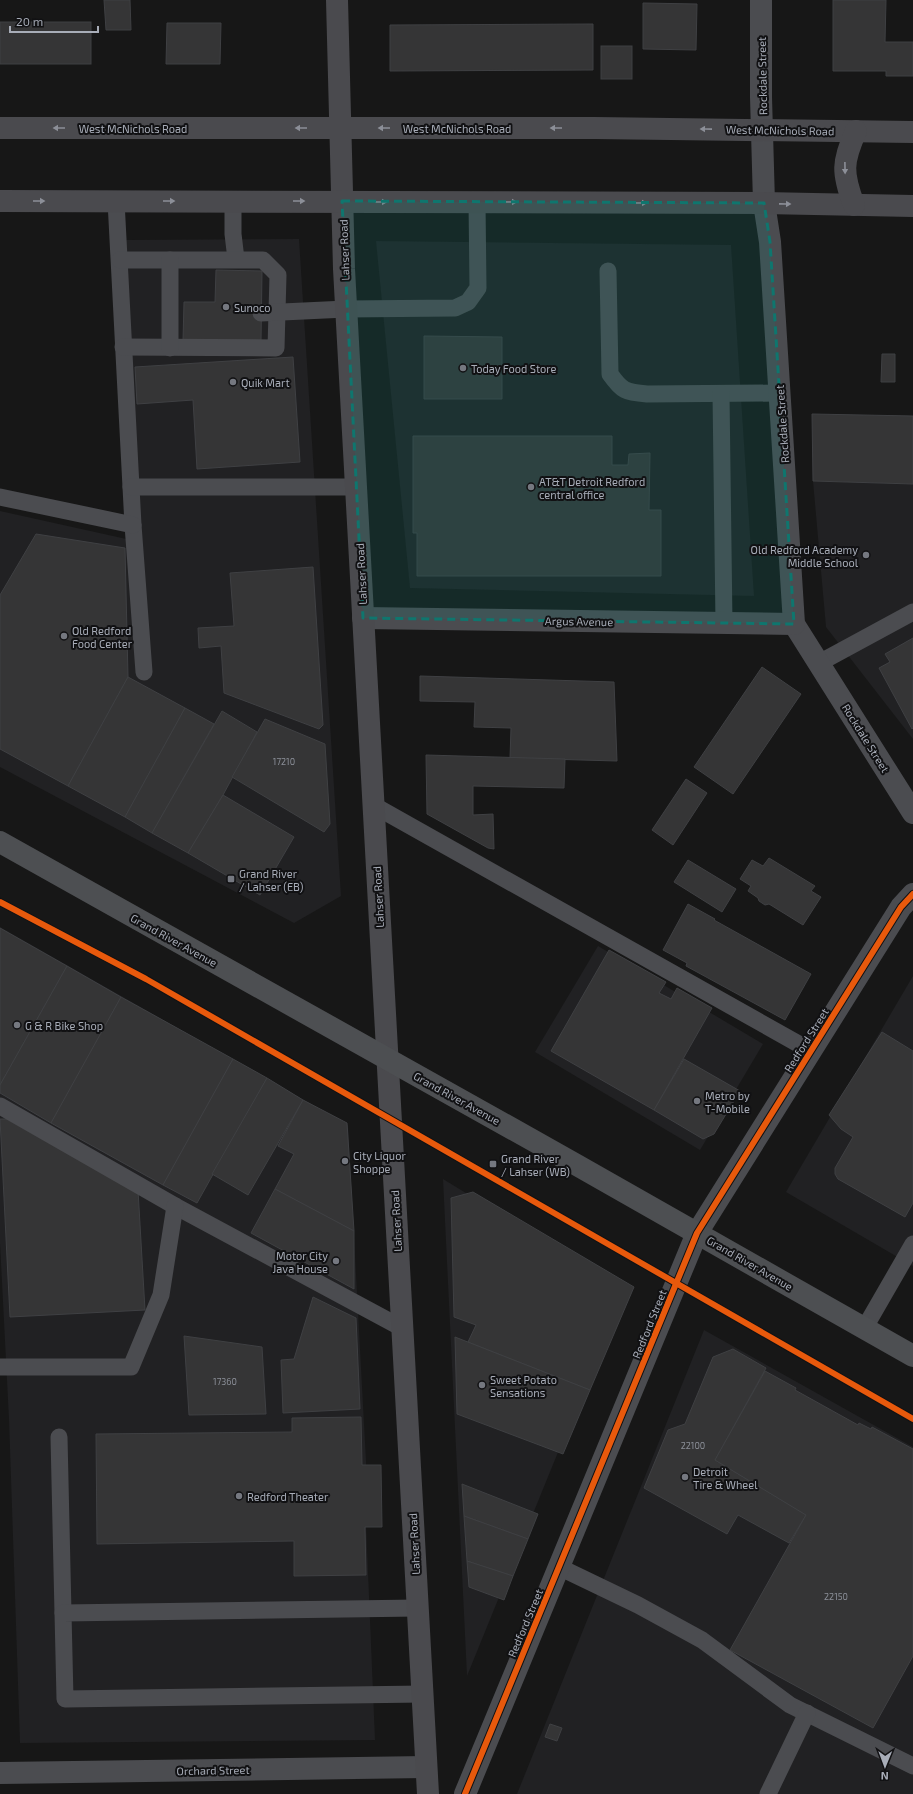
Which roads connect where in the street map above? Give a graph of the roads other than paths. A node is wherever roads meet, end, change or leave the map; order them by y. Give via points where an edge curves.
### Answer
1 (337, 0) edge
2 (761, 0) edge
3 (0, 128) edge
4 (340, 128) junction
5 (763, 130) junction
6 (856, 131) junction
7 (913, 132) edge
8 (0, 200) edge
9 (116, 201) junction
10 (233, 201) junction
11 (342, 201) junction
12 (477, 202) junction
13 (764, 203) junction
14 (854, 205) junction
15 (913, 206) edge
16 (236, 259) junction
17 (120, 260) junction
18 (170, 260) junction
19 (608, 271) dead end
20 (346, 308) junction
21 (269, 313) junction
22 (123, 347) junction
23 (170, 348) junction
24 (780, 393) junction
25 (721, 394) junction
26 (131, 487) junction
27 (356, 487) junction
28 (0, 497) edge
29 (133, 525) junction
30 (913, 612) edge
31 (364, 618) junction
32 (724, 623) junction
33 (794, 624) junction
34 (819, 663) junction
35 (144, 672) dead end
36 (373, 805) junction
37 (913, 813) edge
38 (0, 842) edge
39 (913, 894) edge
40 (811, 1051) junction
41 (387, 1058) junction
42 (0, 1106) edge
43 (176, 1206) junction
44 (697, 1233) junction
45 (913, 1244) edge
46 (402, 1328) junction
47 (864, 1329) junction
48 (913, 1356) edge
49 (0, 1367) edge
50 (58, 1437) dead end
51 (559, 1567) junction
52 (418, 1608) junction
53 (64, 1613) junction
54 (423, 1694) junction
55 (806, 1713) junction
56 (913, 1766) edge
57 (426, 1767) junction
58 (0, 1773) edge
59 (428, 1794) edge
60 (465, 1794) edge
61 (768, 1794) edge

1 - 4 main road, Lahser Road
2 - 5 street, Rockdale Street
4 -> 3 main road, West McNichols Road
5 -> 4 main road, West McNichols Road
4 - 11 main road, Lahser Road
5 - 6 main road, West McNichols Road
5 - 13 street, Rockdale Street
6 - 7 main road, West McNichols Road
6 -> 14 main road via 844,165 846,184
8 -> 9 main road
9 -> 10 main road
9 - 17 lane
10 -> 11 main road
10 - 16 lane
11 -> 12 main road
11 - 20 main road, Lahser Road
12 -> 13 main road
12 - 20 lane via 478,288 468,302 455,308
13 -> 14 main road
13 - 24 street, Rockdale Street via 770,242
14 - 15 main road
16 - 18 lane
16 - 21 lane via 263,260 278,275
17 - 18 lane
17 - 22 lane
18 - 23 lane via 177,313
19 - 25 lane via 610,374 619,387 632,393
20 - 21 lane
20 - 27 main road, Lahser Road
21 - 23 lane via 276,348
22 - 23 lane
22 - 26 lane
24 - 25 lane
24 - 33 street, Rockdale Street
25 - 32 lane
26 - 27 lane
26 - 29 lane
27 - 31 main road, Lahser Road
28 - 29 lane
29 - 35 lane
30 - 34 lane
31 - 32 street, Argus Avenue
31 - 36 main road, Lahser Road
32 - 33 street, Argus Avenue
33 - 34 street, Rockdale Street
34 - 37 street, Rockdale Street
36 - 40 lane
36 - 41 main road, Lahser Road
38 - 41 main road, Grand River Avenue
39 - 40 street, Redford Street via 901,907
40 - 44 street, Redford Street
41 - 44 main road, Grand River Avenue
41 - 46 main road, Lahser Road
42 - 43 lane
43 - 46 lane
43 - 49 lane via 161,1295 131,1367
44 - 47 main road, Grand River Avenue
44 - 51 street, Redford Street
45 - 47 lane
46 - 52 main road, Lahser Road
47 - 48 main road, Grand River Avenue
50 - 53 lane
51 - 55 lane via 638,1605 702,1640 790,1705
51 - 60 street, Redford Street
52 - 53 lane
52 - 54 main road, Lahser Road
53 - 54 lane via 65,1699
54 - 57 main road, Lahser Road
55 - 56 lane
55 - 61 lane
57 - 58 street, Orchard Street
57 - 59 main road, Lahser Road

